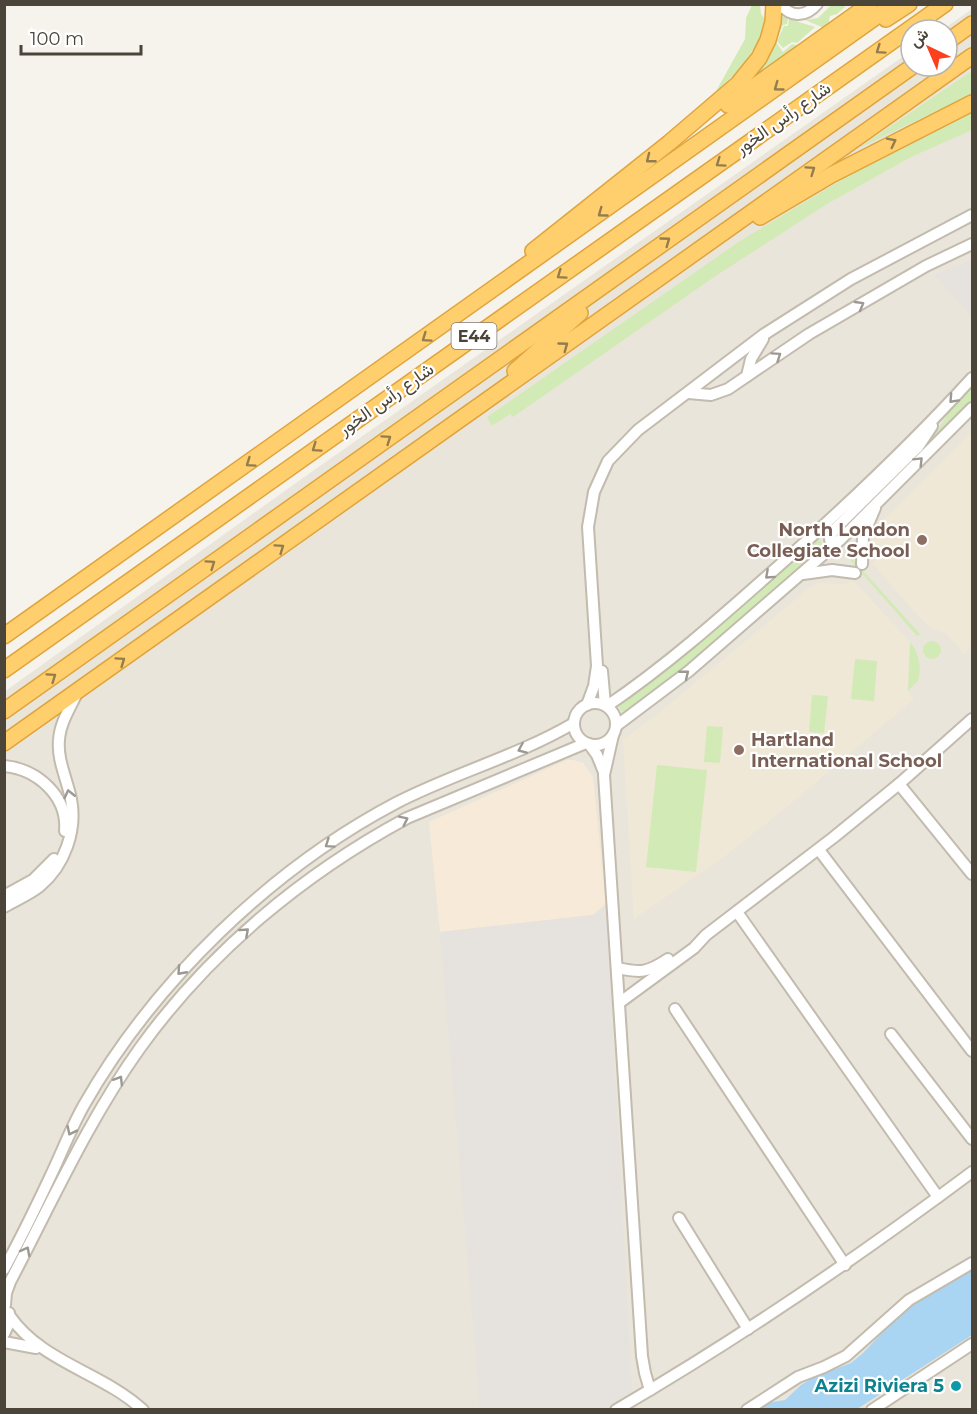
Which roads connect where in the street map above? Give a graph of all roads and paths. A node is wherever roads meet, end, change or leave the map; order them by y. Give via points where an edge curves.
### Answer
1 (774, 4) edge
2 (780, 4) edge
3 (817, 4) edge
4 (870, 4) edge
5 (894, 4) edge
6 (909, 4) edge
7 (945, 4) edge
8 (972, 24) edge
9 (959, 33) edge
10 (972, 56) edge
11 (799, 72) junction
12 (899, 76) edge
13 (972, 103) edge
14 (669, 144) junction
15 (972, 215) edge
16 (712, 240) junction
17 (970, 246) edge
18 (633, 265) junction
19 (517, 273) junction
20 (770, 330) junction
21 (723, 365) junction
22 (747, 376) junction
23 (972, 378) edge
24 (728, 389) junction
25 (688, 393) junction
26 (972, 408) edge
27 (457, 423) junction
28 (614, 455) junction
29 (877, 502) junction
30 (830, 535) junction
31 (800, 574) junction
32 (51, 604) junction
33 (4, 624) edge
34 (4, 636) edge
35 (4, 670) edge
36 (77, 692) junction
37 (587, 705) junction
38 (606, 706) junction
39 (4, 711) edge
40 (972, 719) edge
41 (574, 723) junction
42 (615, 730) junction
43 (4, 743) edge
44 (588, 743) junction
45 (4, 766) edge
46 (604, 775) junction
47 (899, 784) junction
48 (819, 850) junction
49 (972, 874) edge
50 (4, 896) edge
51 (4, 907) edge
52 (737, 912) junction
53 (706, 935) junction
54 (617, 968) junction
55 (619, 1003) junction
56 (675, 1009) dead end
57 (891, 1034) dead end
58 (972, 1051) edge
59 (972, 1139) edge
60 (972, 1172) edge
61 (938, 1197) junction
62 (679, 1218) dead end
63 (972, 1263) edge
64 (845, 1264) junction
65 (4, 1269) edge
66 (6, 1308) edge
67 (748, 1329) junction
68 (4, 1334) edge
69 (4, 1342) edge
70 (972, 1344) edge
71 (47, 1352) junction
72 (650, 1390) junction
73 (143, 1410) edge
74 (616, 1410) edge
75 (747, 1410) edge
76 (872, 1410) edge

1 - 14 highway via 772,30 753,66
2 - 3 street via 799,15
4 - 14 highway via 693,131
5 - 11 highway
6 - 11 highway via 830,57
7 -> 35 highway, شارع رأس الخور / E44
8 - 9 highway
16 -> 10 highway
11 -> 19 highway
18 -> 12 highway, شارع رأس الخور / E44
16 -> 13 highway via 740,229 831,174
14 -> 19 highway via 535,249
15 - 20 street via 851,279
27 -> 16 highway
22 -> 17 street via 809,334 926,266
18 - 27 highway
39 -> 18 highway, شارع رأس الخور / E44
19 -> 32 highway
20 - 21 street
20 - 22 street via 753,354
21 - 24 street via 720,378
21 - 25 street
22 - 24 street
23 -> 30 street via 934,420 918,447
24 - 25 street via 711,395
25 - 28 street via 632,435
29 -> 26 street
36 -> 27 highway
28 - 37 street via 604,466 597,485 588,527 597,666
28 - 38 street via 600,492 594,535
29 - 30 street
29 - 31 street via 863,536 859,568
30 - 31 street
30 -> 38 street
42 -> 31 street
32 - 33 highway via 26,610
32 - 34 highway
36 - 43 highway
51 -> 36 street via 46,881 68,844 72,807 59,740
37 - 38 street
37 - 41 street via 578,712
38 - 42 street via 615,717
40 - 47 street
41 - 44 street via 578,735
41 -> 65 street via 370,818 292,871 212,939 153,1004 93,1091
42 - 44 street via 602,743
42 - 46 street
44 - 46 street
66 -> 44 street via 10,1282 110,1096 152,1033 217,959 304,883 381,832
45 - 50 street via 38,777 62,808 66,827 61,846 47,868
46 - 54 street
47 - 48 street
47 - 49 street
48 - 52 street
48 - 58 street
52 - 53 street
52 - 61 street
53 - 54 street via 646,972
53 - 55 street
54 - 55 street
55 - 72 street via 642,1356
56 - 64 street
57 - 59 street
60 - 61 street
61 - 64 street
62 - 67 street
63 - 75 street via 894,1311 846,1356 798,1377
64 - 67 street
66 - 68 street via 8,1328
66 - 71 street via 22,1332
67 - 72 street
69 - 71 street
70 - 76 street
71 - 73 street via 124,1395
72 - 74 street

